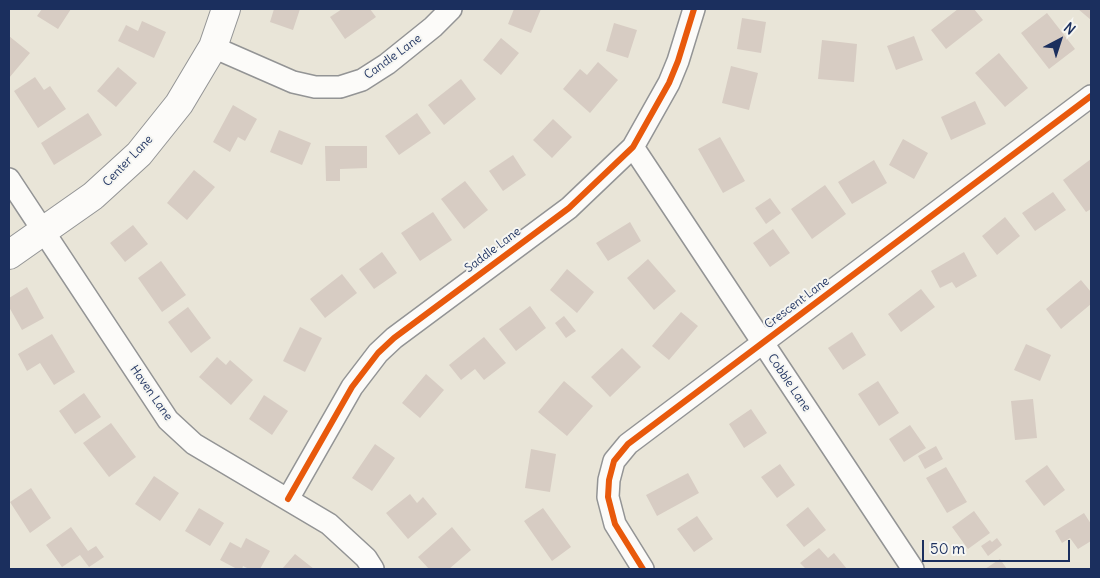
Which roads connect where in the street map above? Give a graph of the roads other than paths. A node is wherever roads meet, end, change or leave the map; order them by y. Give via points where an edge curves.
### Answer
1 (226, 9) edge
2 (451, 9) edge
3 (694, 9) edge
4 (213, 46) junction
5 (1091, 96) edge
6 (633, 147) junction
7 (9, 180) edge
8 (42, 231) junction
9 (9, 255) edge
10 (762, 343) junction
11 (288, 499) junction
12 (374, 569) edge
13 (643, 569) edge
14 (912, 569) edge

1 - 4 street, Center Lane
2 - 4 street, Candle Lane via 434,27 387,64 362,80 340,87 315,88 293,82
3 - 6 street, Saddle Lane via 669,83
4 - 8 street, Center Lane via 179,104 138,154 94,196
5 - 10 street, Crescent Lane
6 - 10 street, Cobble Lane
6 - 11 street, Saddle Lane via 569,208 378,353 352,387
7 - 8 street, Haven Lane
8 - 9 street, Center Lane
8 - 11 street, Haven Lane via 168,420 194,444
10 - 13 street, Crescent Lane via 628,444 614,461 608,497 615,524
10 - 14 street, Cobble Lane
11 - 12 street, Haven Lane via 330,524

